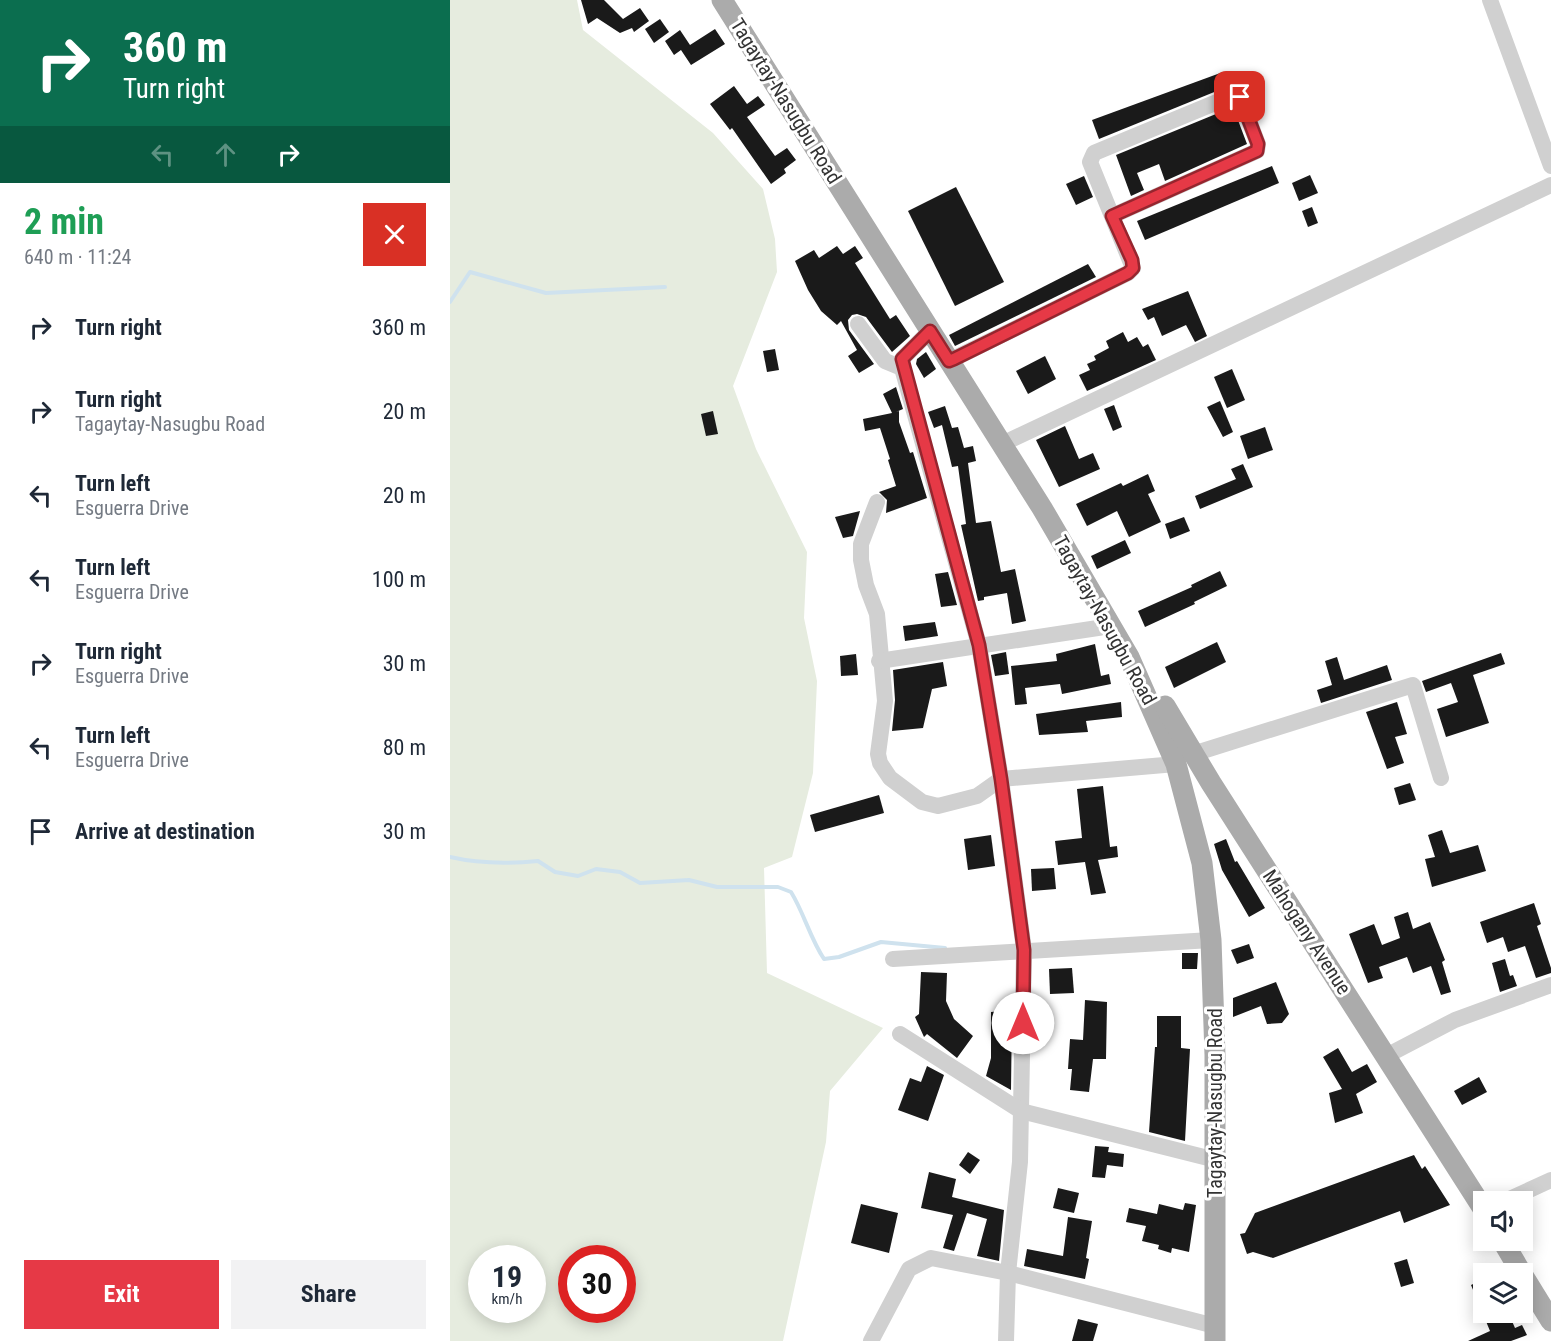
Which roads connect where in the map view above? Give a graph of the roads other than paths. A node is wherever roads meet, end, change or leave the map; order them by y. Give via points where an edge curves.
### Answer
1 (707, 0) edge
2 (722, 0) edge
3 (736, 0) edge
4 (1490, 0) edge
5 (1551, 166) edge
6 (1551, 185) edge
7 (849, 202) junction
8 (1112, 216) junction
9 (858, 324) dead end
10 (930, 331) junction
11 (949, 361) junction
12 (902, 368) junction
13 (1002, 444) junction
14 (877, 502) dead end
15 (1111, 626) junction
16 (979, 645) junction
17 (1129, 657) joint
18 (879, 661) junction
19 (1185, 759) junction
20 (1441, 778) dead end
21 (1001, 779) junction
22 (1211, 783) junction
23 (1185, 790) junction
24 (1211, 940) junction
25 (1024, 950) junction
26 (893, 958) dead end
27 (1551, 985) edge
28 (900, 1034) dead end
29 (1386, 1056) junction
30 (1021, 1112) junction
31 (1216, 1160) junction
32 (1551, 1180) edge
33 (1527, 1191) edge
34 (1473, 1193) edge
35 (1008, 1273) junction
36 (1533, 1292) edge
37 (1551, 1321) edge
38 (1215, 1334) edge
39 (871, 1341) edge
40 (1005, 1341) edge

1 - 7 main road, Tagaytay-Nasugbu Road via 805,152
2 - 7 main road, Tagaytay-Nasugbu Road
3 - 7 main road, Tagaytay-Nasugbu Road via 826,147
4 - 5 street
6 - 13 street
7 - 10 main road, Tagaytay-Nasugbu Road
8 - 8 street via 1090,162 1094,153 1233,95 1240,97 1258,144 1257,151
8 - 11 street via 1132,260 1133,268 1128,273
9 - 12 street via 885,361
10 - 11 main road, Tagaytay-Nasugbu Road
10 - 12 street via 902,359
11 - 13 main road, Tagaytay-Nasugbu Road
12 - 16 street
13 - 15 main road, Tagaytay-Nasugbu Road
14 - 18 street via 861,544 861,560 877,614
15 - 16 street
15 - 17 main road, Tagaytay-Nasugbu Road
16 - 18 street
16 - 21 street
17 - 19 main road, Mahogany Avenue via 1148,680
18 - 21 street via 885,701 879,754 890,778 922,802 938,806 977,796
19 - 20 street via 1413,685
19 - 21 street
19 - 22 main road, Mahogany Avenue
19 - 23 main road, Tagaytay-Nasugbu Road
21 - 25 street
22 - 23 main road via 1199,778
22 - 29 main road, Mahogany Avenue
23 - 24 main road, Tagaytay-Nasugbu Road via 1202,862
24 - 25 street
24 - 31 main road, Tagaytay-Nasugbu Road
25 - 26 street
25 - 30 street
27 - 29 street via 1455,1020
28 - 30 street
29 - 34 main road, Mahogany Avenue
30 - 31 street
30 - 35 street
31 - 38 main road, Tagaytay-Nasugbu Road
32 - 33 street
35 - 38 street
35 - 39 street via 942,1258 917,1262 899,1283
35 - 40 street
36 - 37 main road

